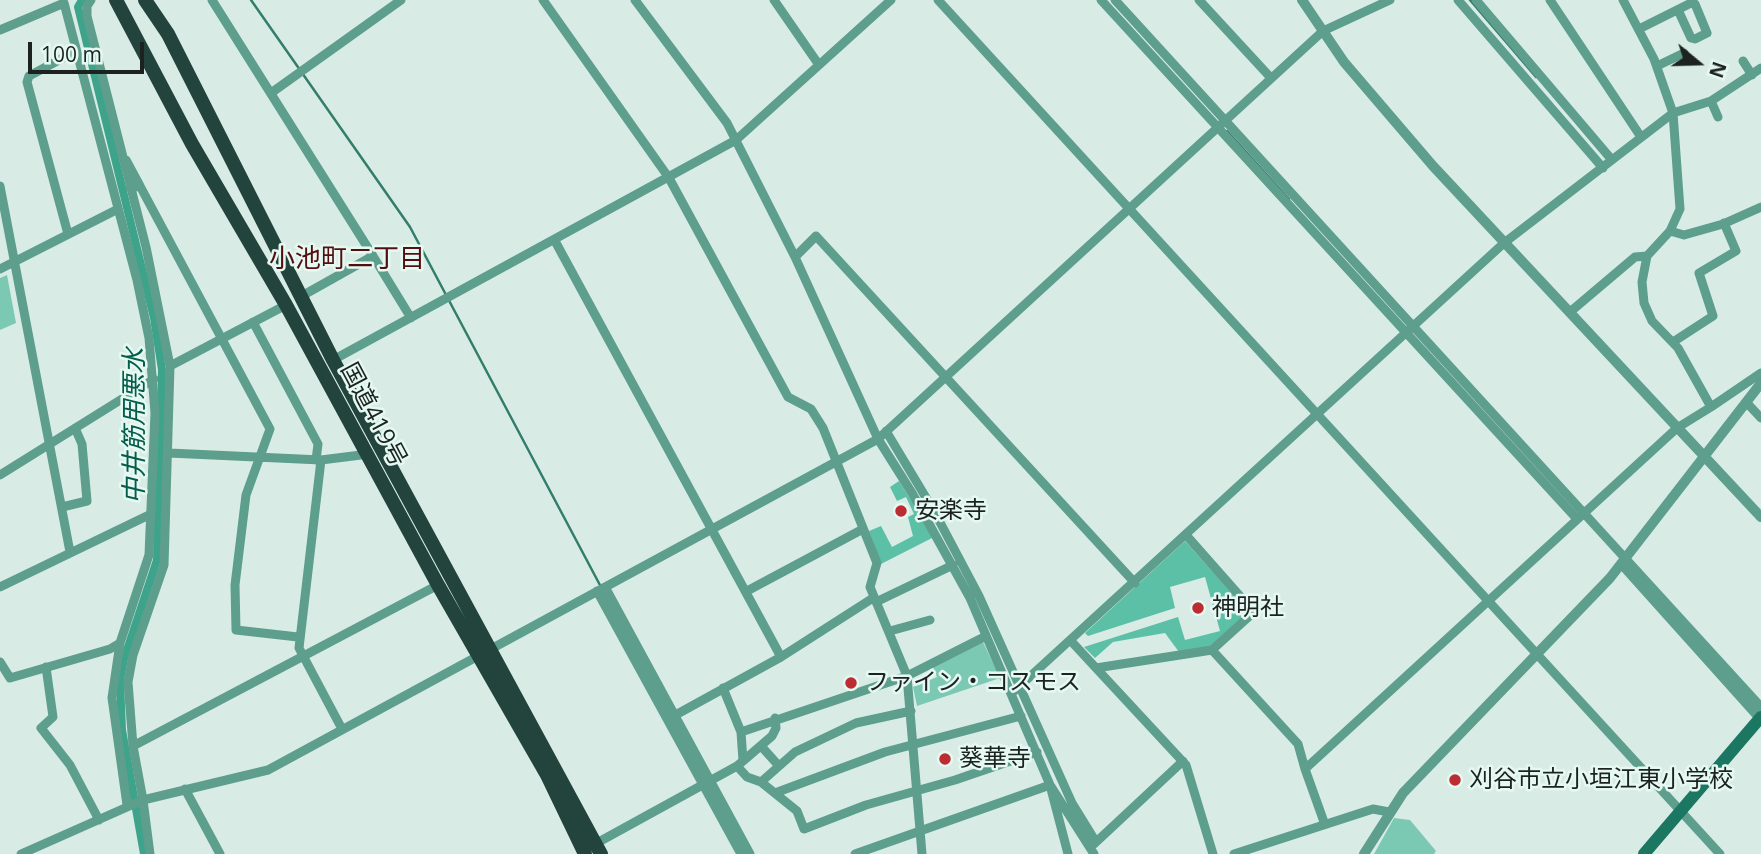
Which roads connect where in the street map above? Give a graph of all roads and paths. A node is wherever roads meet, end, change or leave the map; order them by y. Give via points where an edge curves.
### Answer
1 (91, 0) edge
2 (116, 0) edge
3 (145, 0) edge
4 (212, 0) edge
5 (401, 0) edge
6 (543, 0) edge
7 (635, 0) edge
8 (774, 0) edge
9 (891, 0) edge
10 (938, 0) edge
11 (1101, 0) edge
12 (1115, 0) edge
13 (1199, 0) edge
14 (1302, 0) edge
15 (1389, 0) edge
16 (1458, 0) edge
17 (1476, 0) edge
18 (1550, 0) edge
19 (1623, 0) edge
20 (1678, 10) dead end
21 (1641, 28) junction
22 (0, 30) edge
23 (1323, 31) junction
24 (76, 51) junction
25 (1684, 53) dead end
26 (1744, 61) dead end
27 (819, 65) junction
28 (1657, 66) junction
29 (1761, 68) edge
30 (1752, 75) junction
31 (1271, 78) junction
32 (271, 93) junction
33 (1711, 101) junction
34 (1673, 113) junction
35 (1718, 117) dead end
36 (1222, 124) junction
37 (1641, 137) junction
38 (736, 140) junction
39 (1612, 160) junction
40 (1603, 168) junction
41 (669, 178) junction
42 (0, 186) edge
43 (135, 187) junction
44 (1761, 206) edge
45 (118, 209) junction
46 (1129, 209) junction
47 (1724, 223) junction
48 (1670, 231) junction
49 (68, 234) junction
50 (555, 241) junction
51 (1504, 243) junction
52 (373, 256) junction
53 (1647, 256) junction
54 (795, 257) junction
55 (14, 262) junction
56 (0, 269) edge
57 (300, 297) junction
58 (286, 305) junction
59 (1570, 312) junction
60 (411, 318) junction
61 (253, 323) junction
62 (1410, 330) junction
63 (221, 339) junction
64 (1672, 342) junction
65 (333, 360) junction
66 (170, 366) junction
67 (1761, 373) edge
68 (946, 377) junction
69 (154, 379) junction
70 (1761, 383) edge
71 (1746, 402) junction
72 (1711, 407) junction
73 (1317, 415) junction
74 (1761, 418) edge
75 (75, 428) junction
76 (1677, 428) junction
77 (886, 431) junction
78 (878, 439) junction
79 (50, 443) junction
80 (169, 453) junction
81 (369, 454) junction
82 (260, 457) junction
83 (1703, 458) junction
84 (318, 460) junction
85 (836, 461) junction
86 (0, 475) edge
87 (62, 507) junction
88 (151, 514) junction
89 (1580, 516) junction
90 (1761, 517) edge
91 (712, 528) junction
92 (863, 529) junction
93 (1186, 535) junction
94 (70, 552) junction
95 (1623, 561) junction
96 (953, 565) junction
97 (1135, 583) junction
98 (438, 585) junction
99 (0, 587) edge
100 (601, 589) junction
101 (747, 592) junction
102 (874, 600) junction
103 (1488, 601) junction
104 (129, 619) junction
105 (930, 620) dead end
106 (144, 624) junction
107 (890, 631) junction
108 (986, 636) junction
109 (298, 637) junction
110 (1071, 641) junction
111 (120, 643) junction
112 (1212, 650) junction
113 (485, 652) junction
114 (1536, 654) junction
115 (780, 657) junction
116 (304, 659) junction
117 (0, 662) edge
118 (46, 667) junction
119 (1096, 668) junction
120 (907, 676) junction
121 (1020, 687) junction
122 (723, 688) junction
123 (1011, 694) junction
124 (911, 711) junction
125 (1021, 716) junction
126 (671, 717) junction
127 (775, 718) junction
128 (1760, 718) edge
129 (342, 729) junction
130 (741, 732) junction
131 (914, 744) junction
132 (761, 746) junction
133 (133, 747) junction
134 (1037, 752) junction
135 (1183, 761) junction
136 (740, 763) junction
137 (779, 766) junction
138 (1305, 769) junction
139 (761, 782) junction
140 (707, 783) junction
141 (1050, 785) junction
142 (185, 789) junction
143 (917, 792) junction
144 (775, 793) junction
145 (143, 800) junction
146 (127, 805) junction
147 (1681, 811) junction
148 (1389, 812) junction
149 (99, 820) junction
150 (1324, 822) junction
151 (920, 832) junction
152 (1094, 848) edge
153 (588, 851) edge
154 (1237, 853) edge
155 (21, 854) edge
156 (150, 854) edge
157 (220, 854) edge
158 (741, 854) edge
159 (750, 854) edge
160 (855, 854) edge
161 (922, 854) edge
162 (1068, 854) edge
163 (1213, 854) edge
164 (1364, 854) edge
165 (1644, 854) edge
166 (1720, 854) edge

1 - 43 street via 88,16 122,158
2 - 58 highway, 国道419号 via 192,144
3 - 57 highway, 国道419号 via 168,34
4 - 32 street
5 - 32 street
6 - 41 street
7 - 38 street
8 - 27 street
9 - 27 street
10 - 46 street
11 - 36 street
12 - 36 street
13 - 31 street
14 - 23 street
15 - 23 street
16 - 40 street
17 - 39 street
18 - 37 street
19 - 21 street
20 - 21 street
21 - 28 street
22 - 24 street via 64,4
23 - 31 street
23 - 51 street via 1370,95
24 - 45 street
24 - 49 street via 29,76 27,82
25 - 28 street
26 - 30 street
27 - 38 street
28 - 34 street
29 - 30 street
30 - 33 street
31 - 36 street
32 - 52 street
33 - 34 street
33 - 35 street
34 - 37 street
34 - 48 street via 1680,209
36 - 46 street
36 - 62 street
37 - 39 street
38 - 41 street
38 - 54 street
39 - 40 street
40 - 51 street
41 - 50 street
41 - 85 street via 788,397 811,409
42 - 55 street
43 - 63 street
43 - 66 street
44 - 47 street
45 - 49 street
45 - 69 street via 149,338
46 - 68 street
46 - 73 street
47 - 48 street via 1684,235
47 - 64 street via 1736,251 1699,273 1713,316
48 - 53 street
49 - 55 street
50 - 60 street
50 - 91 street
51 - 59 street
51 - 62 street
52 - 57 street
52 - 60 street
53 - 59 street via 1635,257
53 - 64 street via 1644,303 1652,321
54 - 68 street via 816,236
54 - 78 street
55 - 56 street
55 - 79 street
57 - 65 highway, 国道419号
58 - 61 street
58 - 81 highway, 国道419号
59 - 76 street
60 - 65 street
61 - 63 street
61 - 84 street via 318,444
62 - 73 street
62 - 89 street
63 - 66 street
63 - 82 street via 270,429
64 - 72 street
65 - 113 highway, 国道419号
66 - 80 street
67 - 72 street
68 - 77 street
68 - 97 street
69 - 75 street
69 - 88 street
70 - 71 street
71 - 74 street
71 - 83 street
72 - 76 street
73 - 93 street
73 - 103 street
75 - 79 street
75 - 87 street via 82,444 86,501
76 - 83 street
76 - 89 street
77 - 78 street
77 - 121 street via 960,560
78 - 85 street
78 - 96 street
79 - 86 street
79 - 87 street
80 - 82 street
80 - 106 street via 164,565
81 - 84 street
81 - 98 highway, 国道419号
82 - 84 street
82 - 109 street via 246,495 235,585 236,630
83 - 90 street
83 - 95 street
84 - 109 street
85 - 91 street
85 - 92 street
87 - 94 street
88 - 94 street
88 - 104 street via 149,555
89 - 95 street
89 - 103 street
91 - 100 street
91 - 101 street
92 - 101 street
92 - 102 street via 877,564 870,587
93 - 97 street
93 - 112 street via 1254,612
94 - 99 street
95 - 114 street
95 - 128 street via 1709,666
96 - 102 street
96 - 108 street
97 - 110 street
98 - 113 highway, 国道419号
98 - 116 street
100 - 113 street
100 - 126 street
101 - 115 street
102 - 107 street
102 - 115 street
103 - 114 street
103 - 138 street
104 - 106 street
104 - 111 street
105 - 107 street
106 - 133 street via 128,682
107 - 120 street
108 - 120 street
108 - 123 street
109 - 116 street
110 - 119 street
110 - 121 street
111 - 118 street
111 - 146 street via 112,698
112 - 119 street
112 - 138 street via 1298,744
113 - 129 street
113 - 153 highway, 国道419号
114 - 147 street
114 - 148 street
115 - 122 street
116 - 129 street
116 - 133 street
117 - 118 street via 10,678
118 - 149 street via 53,717 41,728 70,765
119 - 135 street
120 - 124 street
120 - 127 street
121 - 123 street
121 - 152 street
122 - 126 street
122 - 130 street
123 - 125 street
124 - 131 street
124 - 137 street via 856,723 795,752
125 - 131 street
125 - 134 street
126 - 140 street
127 - 130 street
127 - 132 street via 772,736
128 - 147 main road
129 - 142 street via 261,772
130 - 136 street
131 - 143 street
131 - 144 street
132 - 136 street
132 - 137 street
133 - 145 street
134 - 141 street
134 - 143 street
135 - 152 street
135 - 163 street
136 - 139 street via 747,777
136 - 140 street
137 - 139 street
138 - 150 street
139 - 144 street
140 - 153 street
140 - 158 street
140 - 159 street
141 - 151 street
141 - 152 street
141 - 162 street
142 - 145 street
142 - 157 street
143 - 144 street via 866,805 804,829 797,811
143 - 151 street
145 - 146 street
145 - 156 street
146 - 149 street
147 - 165 main road
147 - 166 street
148 - 150 street via 1373,808
148 - 164 street
149 - 155 street
150 - 154 street
151 - 160 street
151 - 161 street

